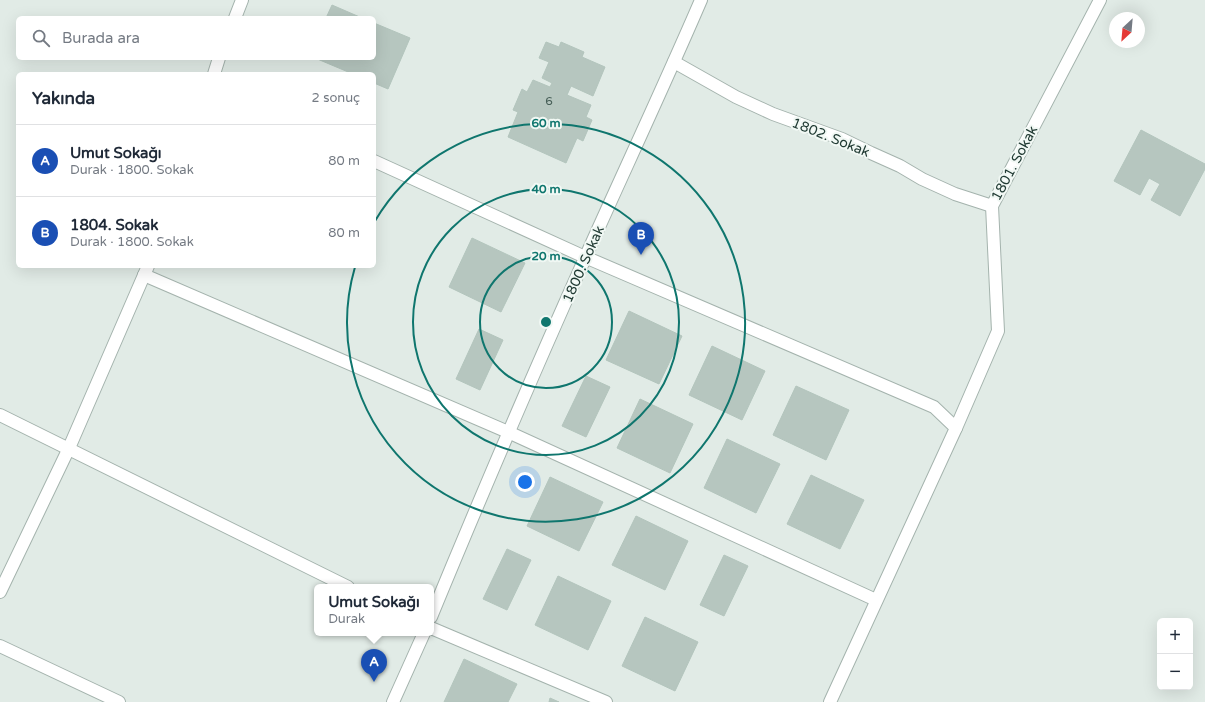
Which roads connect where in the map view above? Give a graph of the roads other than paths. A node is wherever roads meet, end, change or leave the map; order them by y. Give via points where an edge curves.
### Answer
1 (242, 0) edge
2 (701, 0) edge
3 (1100, 0) edge
4 (236, 16) edge
5 (219, 60) edge
6 (674, 62) junction
7 (215, 72) edge
8 (376, 162) edge
9 (992, 206) junction
10 (585, 257) junction
11 (146, 270) edge
12 (0, 415) edge
13 (956, 428) junction
14 (508, 432) junction
15 (69, 448) junction
16 (342, 584) edge
17 (0, 592) edge
18 (876, 600) junction
19 (434, 610) edge
20 (434, 629) edge
21 (423, 636) edge
22 (0, 646) edge
23 (120, 702) edge
24 (393, 702) edge
25 (606, 702) edge
26 (830, 702) edge

1 - 4 street
2 - 6 street, 1800. Sokak
3 - 9 street, 1801. Sokak
5 - 7 street
6 - 9 street, 1802. Sokak via 736,97 842,139 948,191
6 - 10 street, 1800. Sokak
8 - 10 street
9 - 13 street, 1801. Sokak via 998,331
10 - 13 street via 934,407
10 - 14 street, 1800. Sokak
11 - 14 street
11 - 15 street
12 - 15 street
13 - 18 street, 1801. Sokak
14 - 18 street
14 - 19 street, 1800. Sokak
15 - 16 street
15 - 17 street
18 - 26 street, 1801. Sokak
20 - 25 street
21 - 24 street
22 - 23 street

